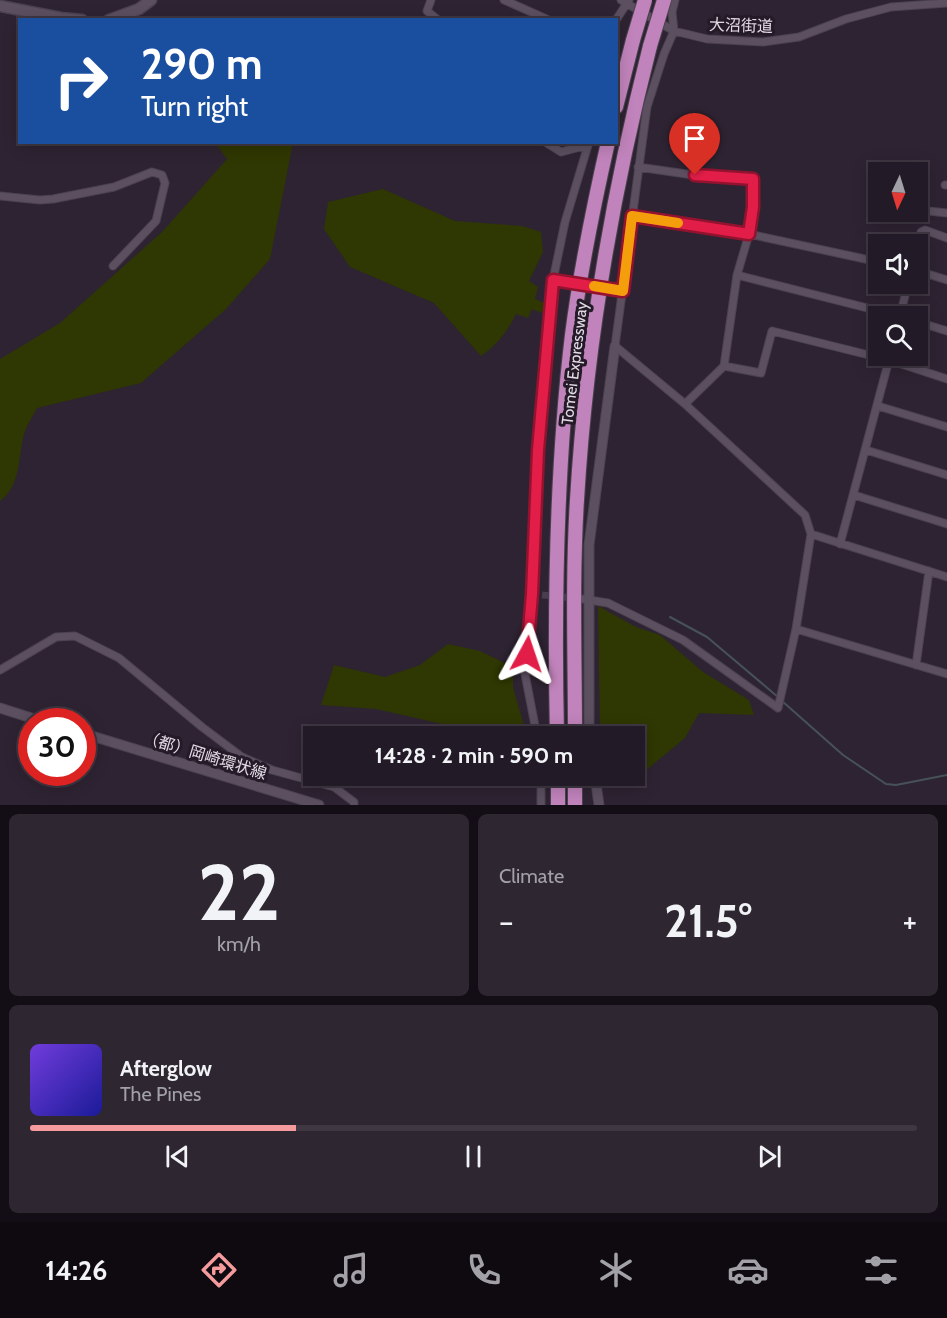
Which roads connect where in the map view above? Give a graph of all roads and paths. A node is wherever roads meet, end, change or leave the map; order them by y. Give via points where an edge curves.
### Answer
1 (151, 0) edge
2 (431, 0) edge
3 (504, 0) edge
4 (645, 0) edge
5 (664, 0) edge
6 (675, 0) edge
7 (626, 1) edge
8 (947, 3) edge
9 (0, 6) edge
10 (61, 18) edge
11 (114, 18) edge
12 (436, 18) edge
13 (544, 18) edge
14 (617, 18) edge
15 (674, 31) junction
16 (618, 98) edge
17 (547, 144) edge
18 (588, 144) edge
19 (608, 144) edge
20 (638, 167) junction
21 (0, 196) edge
22 (928, 211) edge
23 (947, 213) edge
24 (632, 216) junction
25 (749, 234) junction
26 (921, 234) edge
27 (947, 238) edge
28 (868, 260) edge
29 (113, 266) dead end
30 (928, 274) edge
31 (736, 275) junction
32 (557, 280) junction
33 (947, 280) edge
34 (623, 291) junction
35 (868, 308) edge
36 (928, 325) edge
37 (947, 331) edge
38 (615, 346) junction
39 (868, 353) edge
40 (724, 366) junction
41 (888, 366) edge
42 (912, 366) edge
43 (947, 379) edge
44 (685, 404) junction
45 (878, 406) junction
46 (947, 428) edge
47 (866, 450) junction
48 (947, 475) edge
49 (854, 495) junction
50 (947, 524) edge
51 (812, 534) junction
52 (840, 544) junction
53 (929, 571) junction
54 (947, 577) edge
55 (532, 594) junction
56 (542, 595) tunnel mouth
57 (587, 599) junction
58 (796, 629) junction
59 (916, 665) junction
60 (0, 670) edge
61 (947, 674) edge
62 (0, 708) edge
63 (18, 714) edge
64 (535, 726) edge
65 (557, 726) edge
66 (575, 726) edge
67 (589, 726) edge
68 (96, 737) edge
69 (541, 786) edge
70 (558, 786) edge
71 (575, 786) edge
72 (596, 786) edge
73 (319, 805) edge
74 (354, 805) edge
75 (541, 805) edge
76 (558, 805) edge
77 (575, 805) edge
78 (599, 805) edge

1 - 11 main road
2 - 12 street via 427,11
3 - 13 street
4 - 16 highway, bridge
5 - 66 highway, Tomei Expressway, bridge via 615,196 586,393 576,521
6 - 15 street
7 - 14 street
7 - 15 street, 大沼街道
8 - 15 street, 大沼街道 via 891,7 799,37 763,42 707,39
9 - 10 main road
15 - 20 street via 647,107
17 - 18 street via 561,152
18 - 32 street via 565,222
19 - 65 highway, Tomei Expressway via 572,334 562,438 555,552
20 - 24 street
20 - 25 street via 714,178 753,179
21 - 29 street via 53,199 114,187 152,172 162,175 165,183 156,221
22 - 23 street
24 - 25 street
24 - 34 street
25 - 28 street
25 - 31 street
26 - 27 street via 925,230
30 - 33 street
31 - 35 street
31 - 40 street
32 - 34 street, bridge
32 - 55 street via 538,450
34 - 38 street
36 - 37 street
38 - 44 street
38 - 57 street via 590,544
39 - 40 street via 772,330 761,373
40 - 44 street
41 - 45 street
42 - 43 street
44 - 51 street via 805,515
45 - 46 street
45 - 47 street
47 - 48 street
47 - 49 street
49 - 50 street
49 - 52 street
51 - 52 street
51 - 58 street
52 - 53 street
53 - 54 street
53 - 59 street
55 - 56 street
55 - 64 street via 525,674
57 - 58 street via 608,603 683,640 778,708
57 - 67 street
58 - 59 street
59 - 61 street
60 - 74 street via 56,637 75,636 119,658 242,757 272,770 334,787
62 - 63 street
68 - 73 street, （都）岡崎環状線
69 - 75 street
70 - 76 highway
71 - 77 highway
72 - 78 street

